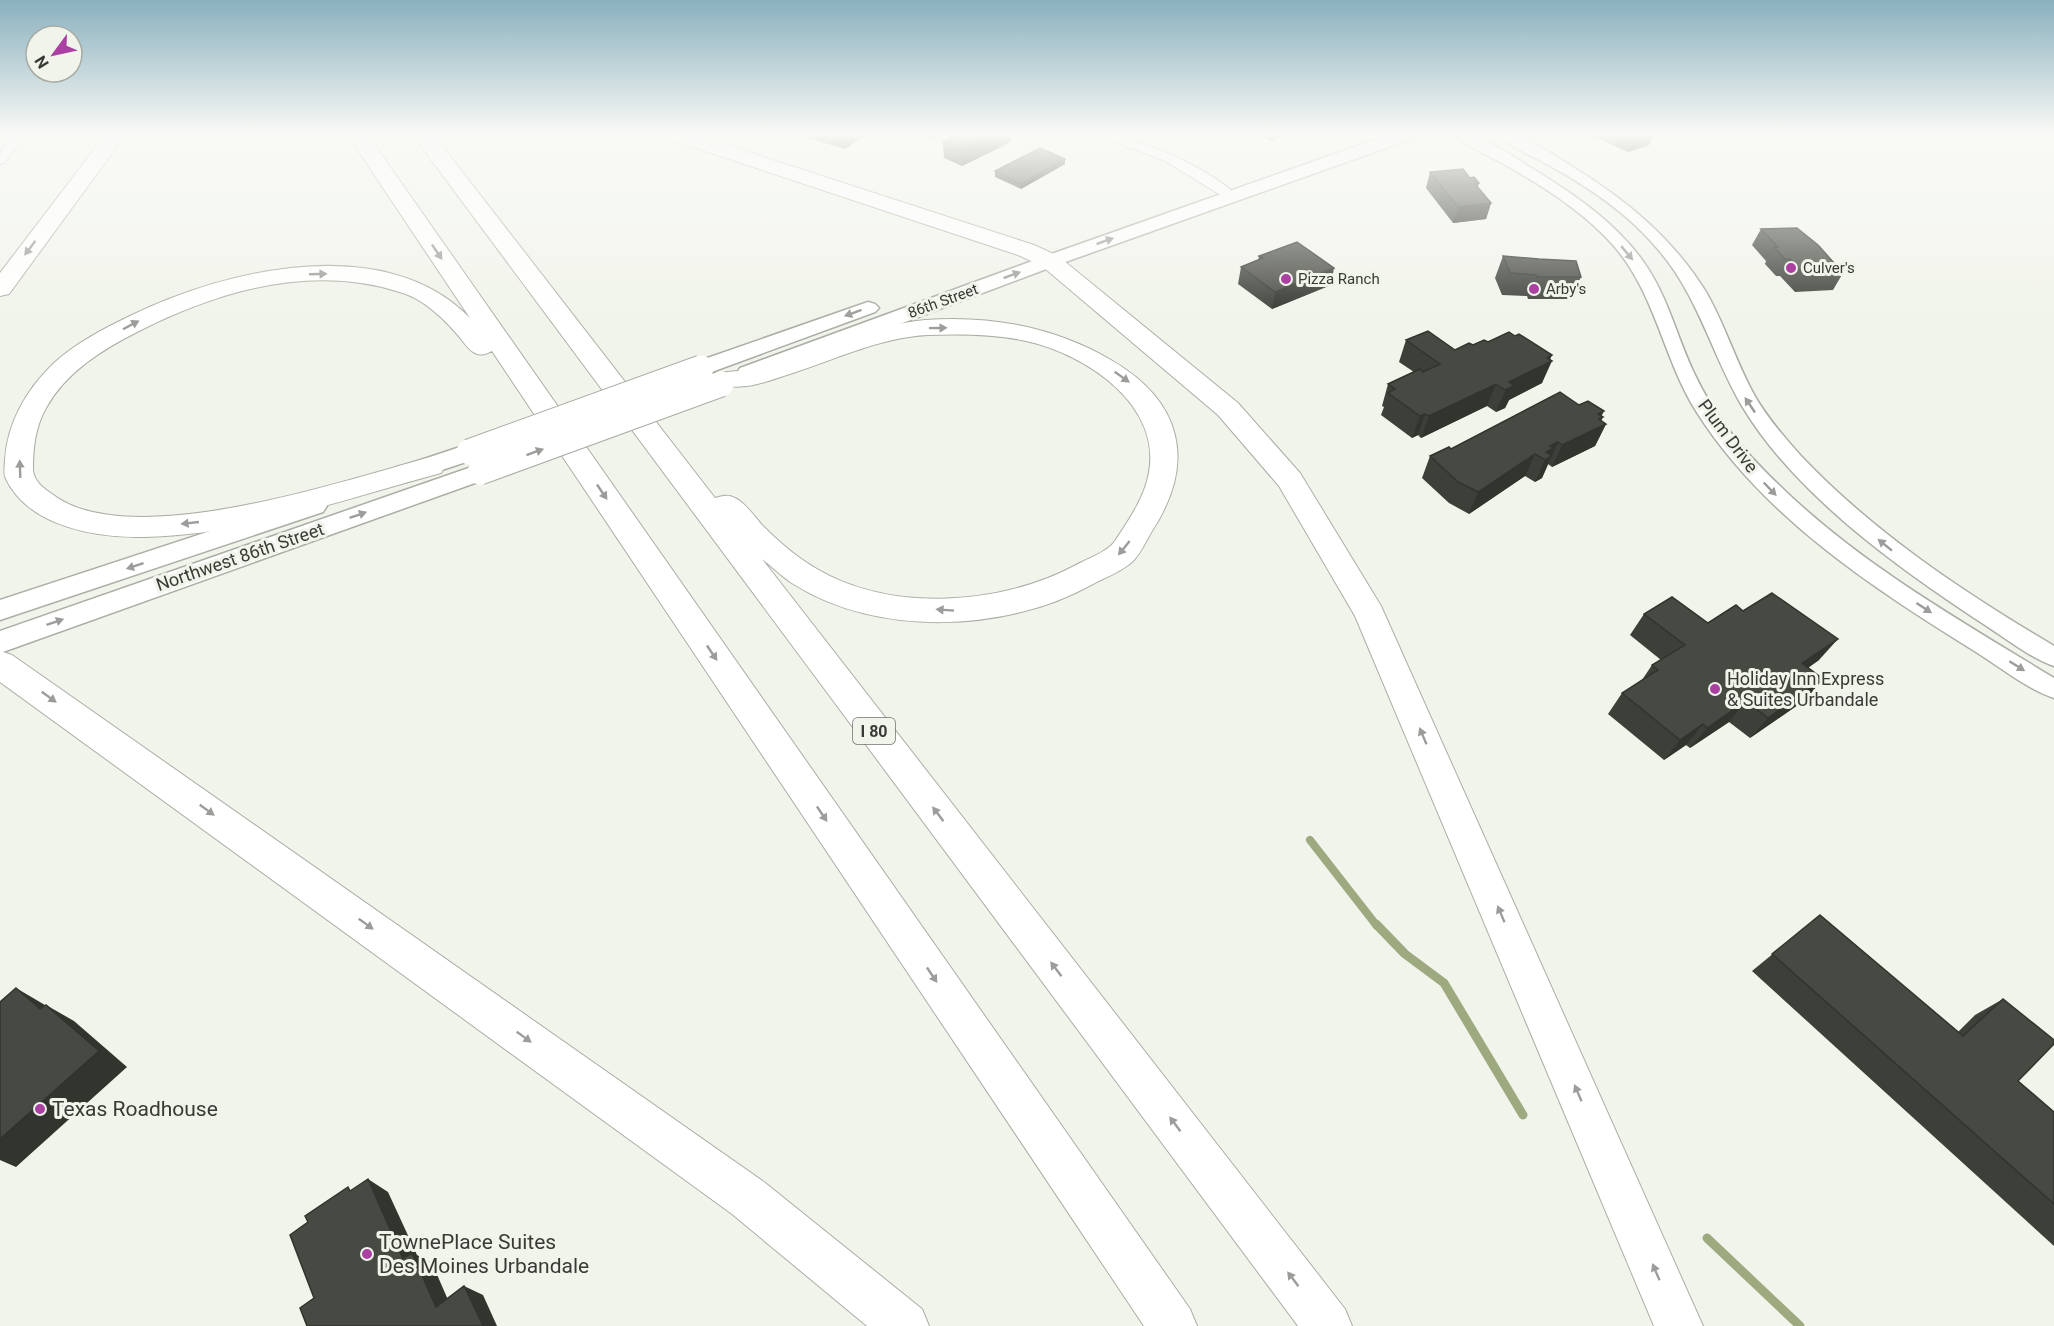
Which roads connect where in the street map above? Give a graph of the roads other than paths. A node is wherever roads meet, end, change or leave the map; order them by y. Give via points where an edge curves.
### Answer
1 (70, 196) edge
2 (399, 196) edge
3 (468, 196) edge
4 (858, 196) edge
5 (1187, 196) edge
6 (1231, 196) edge
7 (1565, 196) edge
8 (1608, 196) edge
9 (1038, 256) junction
10 (0, 289) edge
11 (591, 359) junction
12 (726, 381) junction
13 (569, 444) junction
14 (474, 462) junction
15 (430, 466) junction
16 (0, 610) edge
17 (0, 642) edge
18 (2054, 657) edge
19 (0, 664) edge
20 (2054, 690) edge
21 (905, 1326) edge
22 (1173, 1326) edge
23 (1328, 1326) edge
24 (1679, 1326) edge

1 -> 10 highway
2 -> 13 highway
3 - 11 highway, I 80
4 - 9 highway
5 - 9 main road, 86th Street
9 -> 6 main road, 86th Street
7 -> 20 street, Plum Drive via 1620,244 1653,289 1695,393 1738,454 1780,499 1857,563
18 -> 8 street, Plum Drive via 1925,574 1816,485 1743,394 1697,290 1658,241
12 -> 9 main road, 86th Street
9 -> 14 main road, 86th Street, bridge via 701,368
24 -> 9 highway via 1370,614 1290,480 1228,409
12 -> 11 highway via 749,378 881,336 924,328 967,327 1031,334 1076,350 1128,381 1153,412 1164,447 1163,476 1149,513 1122,554 1056,590 956,611 876,605 805,578 777,556 734,514 634,400
23 -> 11 highway, I 80
14 -> 12 main road, 86th Street, bridge
15 -> 13 highway via 224,519 144,527 75,518 48,506 19,477 20,438 25,419 72,360 181,302 240,284 294,275 357,275 413,288 438,302
13 -> 22 highway
14 - 15 main road, Northwest 86th Street
17 -> 14 main road, Northwest 86th Street
15 -> 16 main road, Northwest 86th Street
19 -> 21 highway via 748,1198

